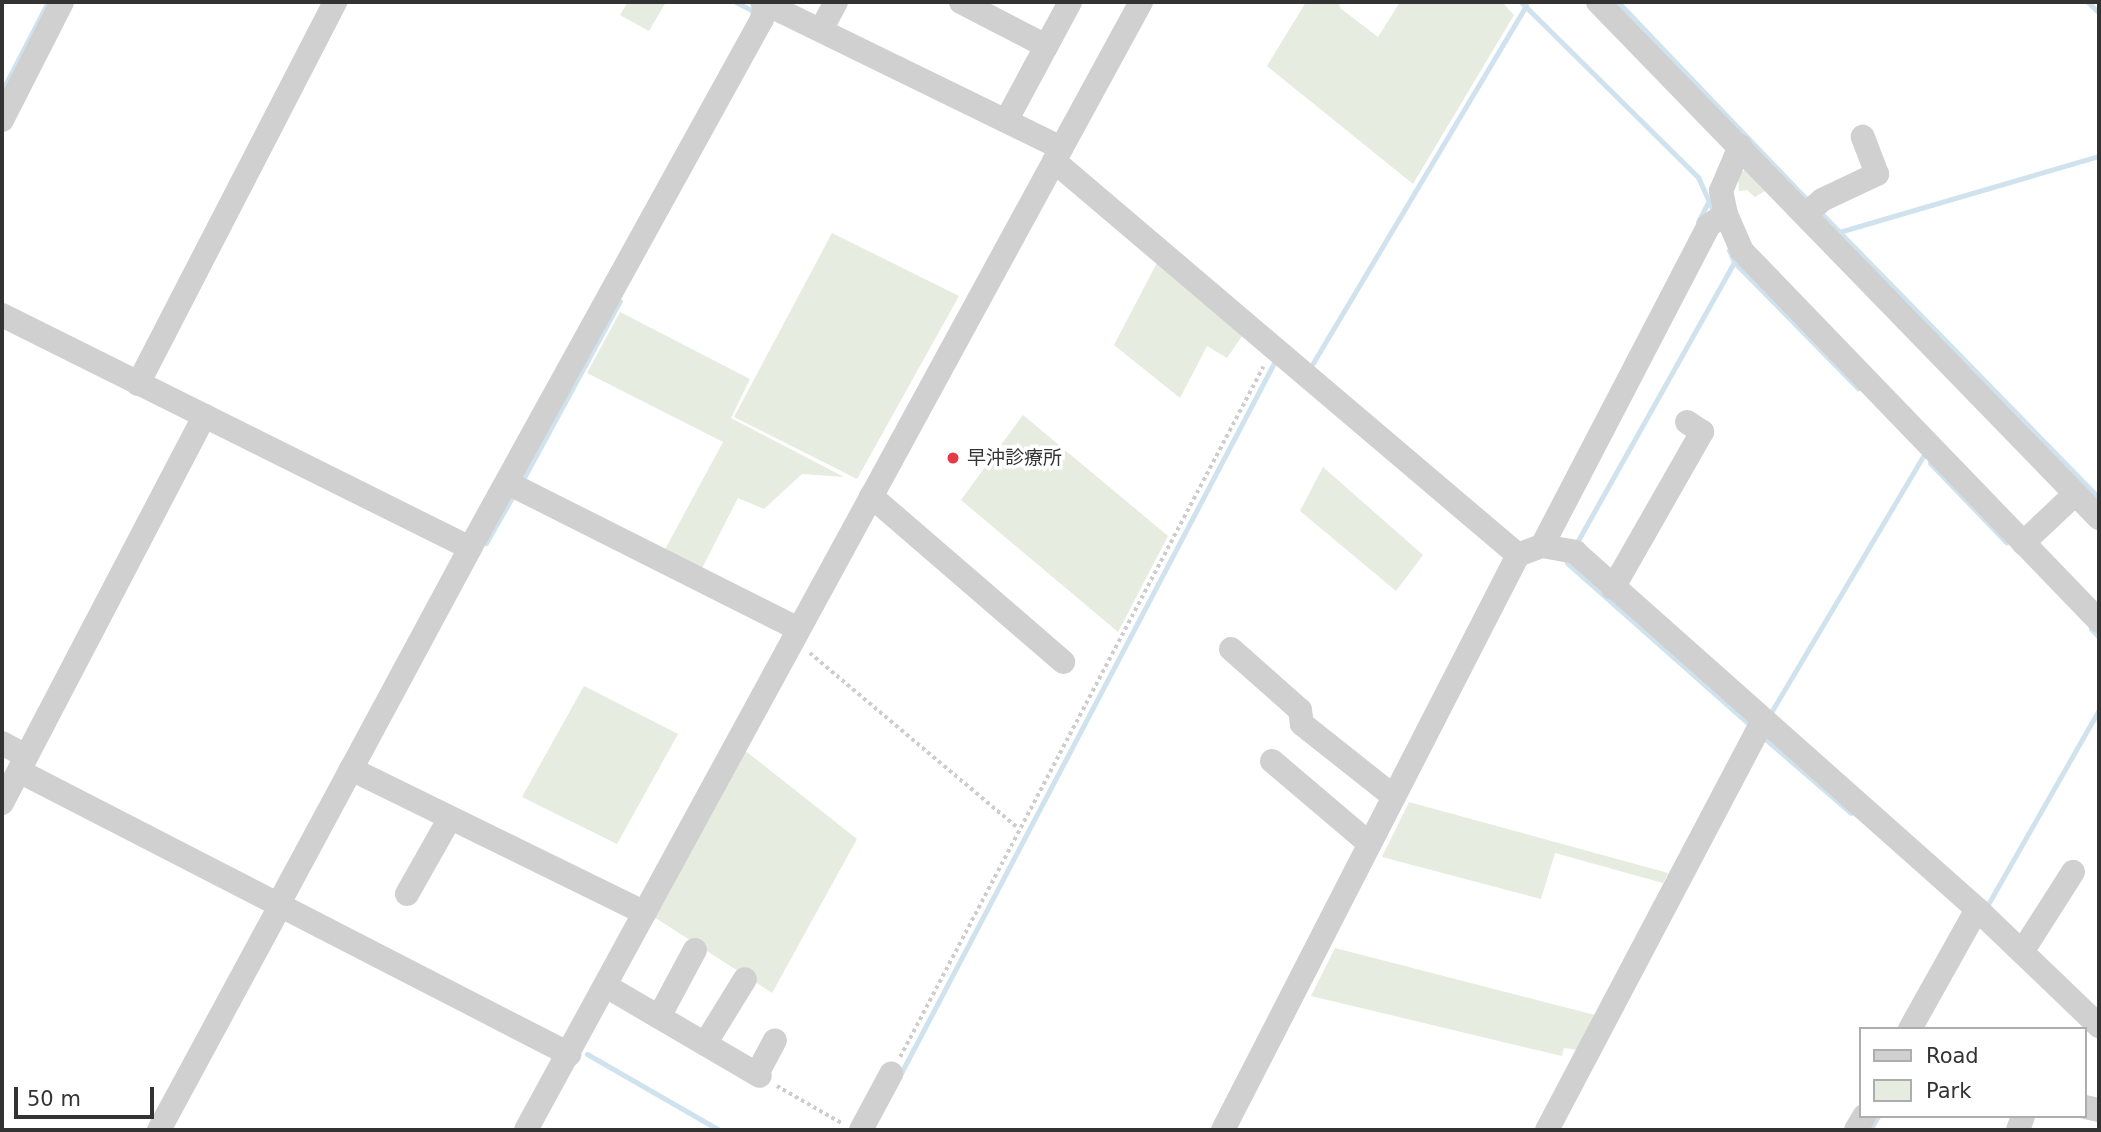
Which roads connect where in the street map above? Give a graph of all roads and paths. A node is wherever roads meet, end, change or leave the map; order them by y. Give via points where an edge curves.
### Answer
1 (62, 2) edge
2 (335, 2) edge
3 (836, 2) edge
4 (961, 2) edge
5 (1070, 2) edge
6 (1142, 2) edge
7 (1598, 2) edge
8 (768, 8) edge
9 (821, 30) junction
10 (1046, 46) junction
11 (2, 120) edge
12 (1006, 121) junction
13 (1863, 137) dead end
14 (1740, 146) junction
15 (1055, 149) junction
16 (1814, 207) junction
17 (1720, 218) junction
18 (2, 315) edge
19 (1277, 350) junction
20 (138, 383) junction
21 (204, 416) junction
22 (1686, 422) dead end
23 (515, 486) junction
24 (2076, 494) junction
25 (871, 496) junction
26 (2099, 518) edge
27 (2024, 543) junction
28 (1542, 546) junction
29 (470, 548) junction
30 (1518, 555) junction
31 (1614, 587) junction
32 (2099, 621) edge
33 (793, 629) junction
34 (1231, 649) dead end
35 (1063, 662) dead end
36 (1762, 722) junction
37 (15, 755) edge
38 (1272, 761) dead end
39 (357, 772) junction
40 (1394, 797) junction
41 (2, 803) edge
42 (450, 818) junction
43 (1019, 830) junction
44 (1370, 844) junction
45 (2073, 872) dead end
46 (407, 894) dead end
47 (284, 904) junction
48 (1977, 909) junction
49 (639, 910) junction
50 (695, 950) dead end
51 (2022, 952) junction
52 (745, 979) dead end
53 (606, 986) junction
54 (659, 1017) junction
55 (2099, 1026) edge
56 (1911, 1027) edge
57 (775, 1040) dead end
58 (705, 1044) junction
59 (562, 1050) junction
60 (891, 1074) joint
61 (759, 1075) junction
62 (159, 1130) edge
63 (526, 1130) edge
64 (854, 1130) edge
65 (861, 1130) edge
66 (1223, 1130) edge
67 (1547, 1130) edge

1 - 11 street
2 - 20 street
3 - 9 street
4 - 10 street
5 - 10 street
6 - 15 street
7 - 14 street
8 - 9 street
8 - 23 street
9 - 12 street
10 - 12 street
12 - 15 street
13 - 16 street via 1877,174
14 - 16 street
14 - 17 street via 1721,191
15 - 19 street
15 - 25 street
16 - 24 street
17 - 27 street via 1742,251
17 - 28 street
18 - 20 street
19 - 30 street
19 - 43 path
20 - 21 street
21 - 29 street
21 - 37 street
22 - 31 street via 1702,432
23 - 29 street
23 - 33 street
24 - 26 street
24 - 27 street
25 - 33 street
25 - 35 street
27 - 32 street
28 - 30 street
28 - 31 street via 1574,552
29 - 39 street
30 - 40 street
31 - 36 street
33 - 43 path
33 - 49 street
34 - 40 street via 1300,710 1302,724
36 - 48 street
36 - 67 street
37 - 41 street
37 - 47 street
38 - 44 street
39 - 42 street
39 - 47 street
40 - 44 street
42 - 46 street
42 - 49 street
43 - 60 path
44 - 66 street
45 - 51 street
47 - 59 street
47 - 62 street
48 - 51 street
48 - 56 street
49 - 53 street
50 - 54 street
51 - 55 street
52 - 58 street
53 - 54 street
53 - 59 street
54 - 58 street
57 - 61 street
58 - 61 street
59 - 63 street
60 - 65 street
61 - 64 path

